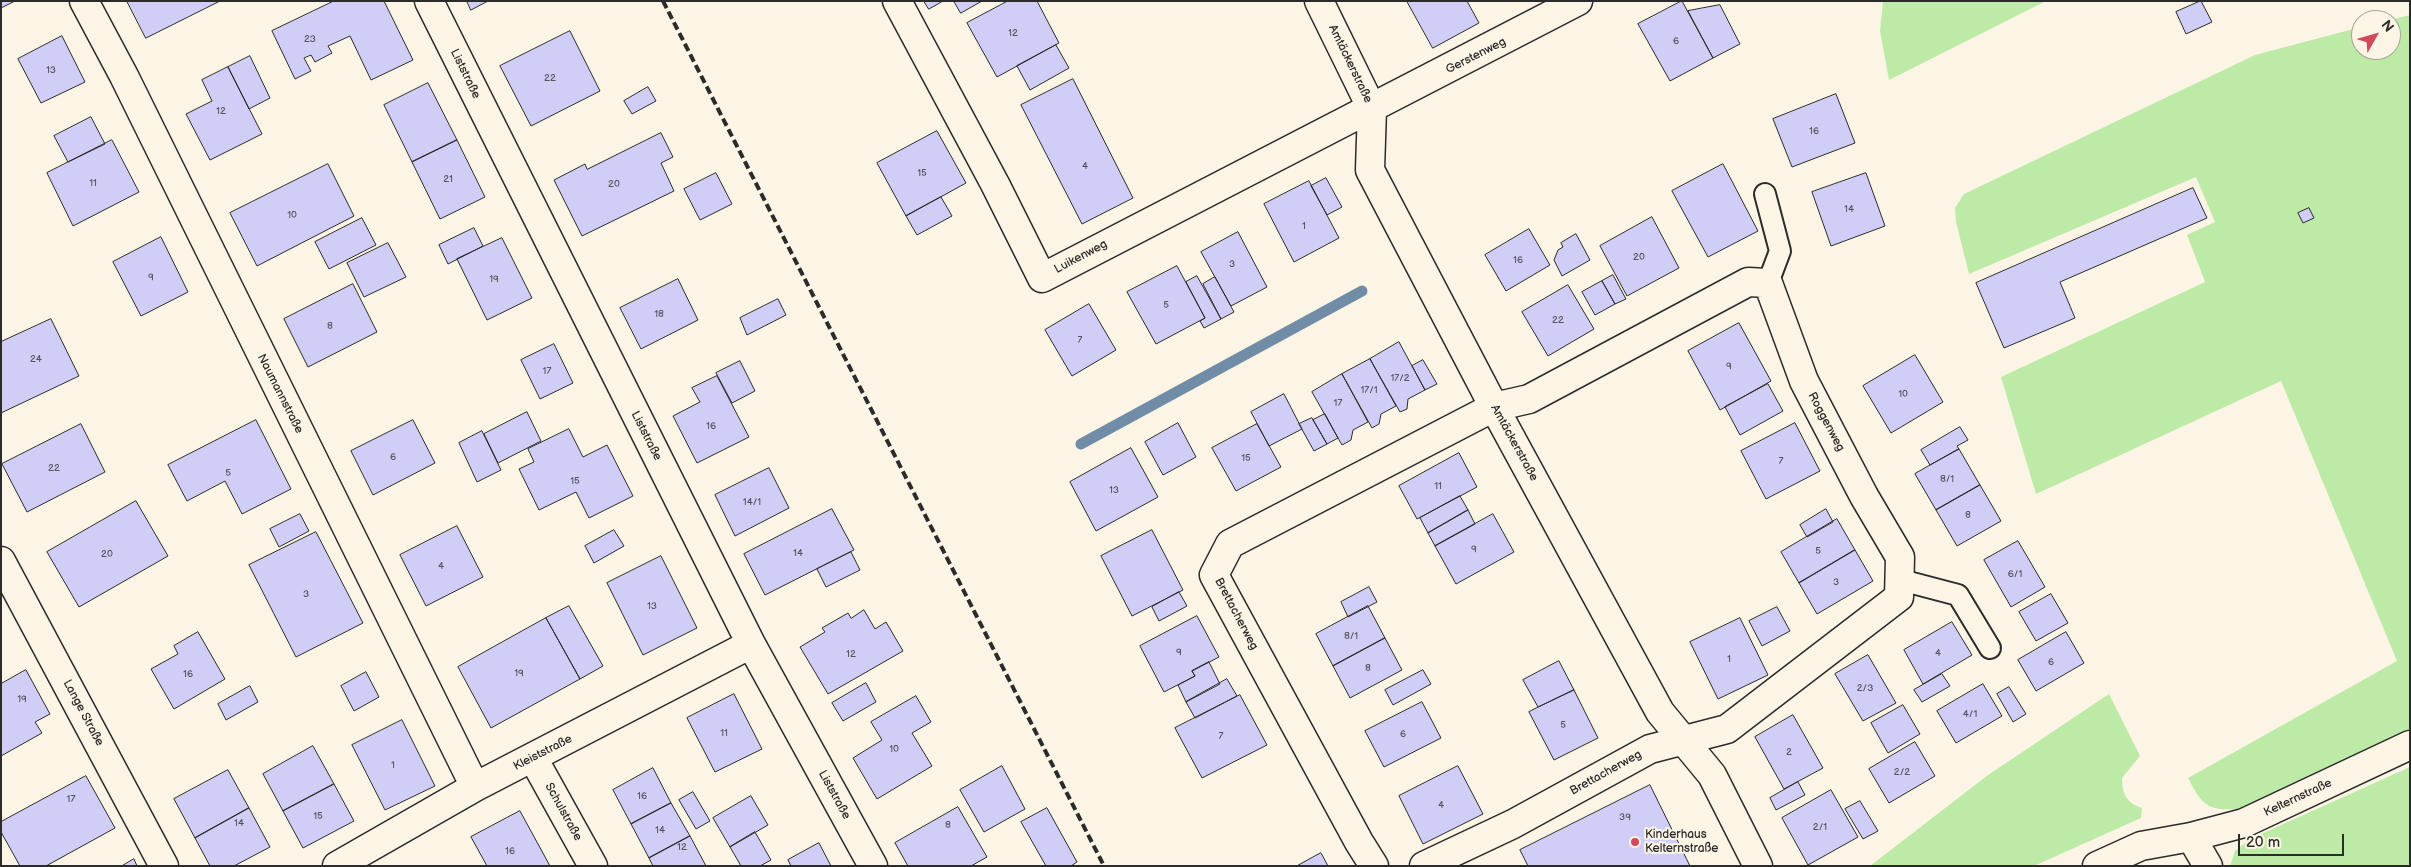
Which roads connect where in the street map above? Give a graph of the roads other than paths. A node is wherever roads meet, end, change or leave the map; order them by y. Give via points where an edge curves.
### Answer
1 (84, 1) edge
2 (430, 1) edge
3 (897, 1) edge
4 (1319, 1) edge
5 (1578, 1) edge
6 (1372, 109) junction
7 (1765, 194) dead end
8 (1768, 283) junction
9 (1494, 407) junction
10 (1, 561) edge
11 (1900, 580) junction
12 (751, 644) junction
13 (1990, 648) dead end
14 (1684, 741) junction
15 (2410, 745) edge
16 (533, 758) junction
17 (475, 787) junction
18 (2191, 838) junction
19 (164, 866) edge
20 (337, 866) edge
21 (593, 866) edge
22 (872, 866) edge
23 (1374, 866) edge
24 (1424, 866) edge
25 (1758, 866) edge
26 (2098, 866) edge
27 (2208, 866) edge

1 - 17 street, Naumannstraße
2 - 12 street, Liststraße
3 - 6 street, Luikenweg via 1042,278
4 - 6 street, Amtäckerstraße
5 - 6 street, Gerstenweg
6 - 9 street, Amtäckerstraße via 1370,170
7 - 8 lane via 1780,251
8 - 9 street via 1748,282 1529,400
8 - 11 street, Roggenweg via 1804,381 1900,557
9 - 14 street, Amtäckerstraße via 1660,712
9 - 23 street, Brettacherweg via 1230,544 1214,575
10 - 19 street, Lange Straße
11 - 13 lane via 1958,595
11 - 14 street, Roggenweg via 1899,597 1727,729
12 - 16 street, Kleiststraße
12 - 22 street, Liststraße
14 - 24 street, Brettacherweg via 1650,749 1512,824
14 - 25 street, Amtäckerstraße via 1712,775
15 - 18 street, Kelternstraße via 2244,822
16 - 17 street, Kleiststraße
16 - 21 street, Schulstraße
17 - 20 street, Kleiststraße
18 - 26 street, Kelternstraße via 2141,846
18 - 27 street

